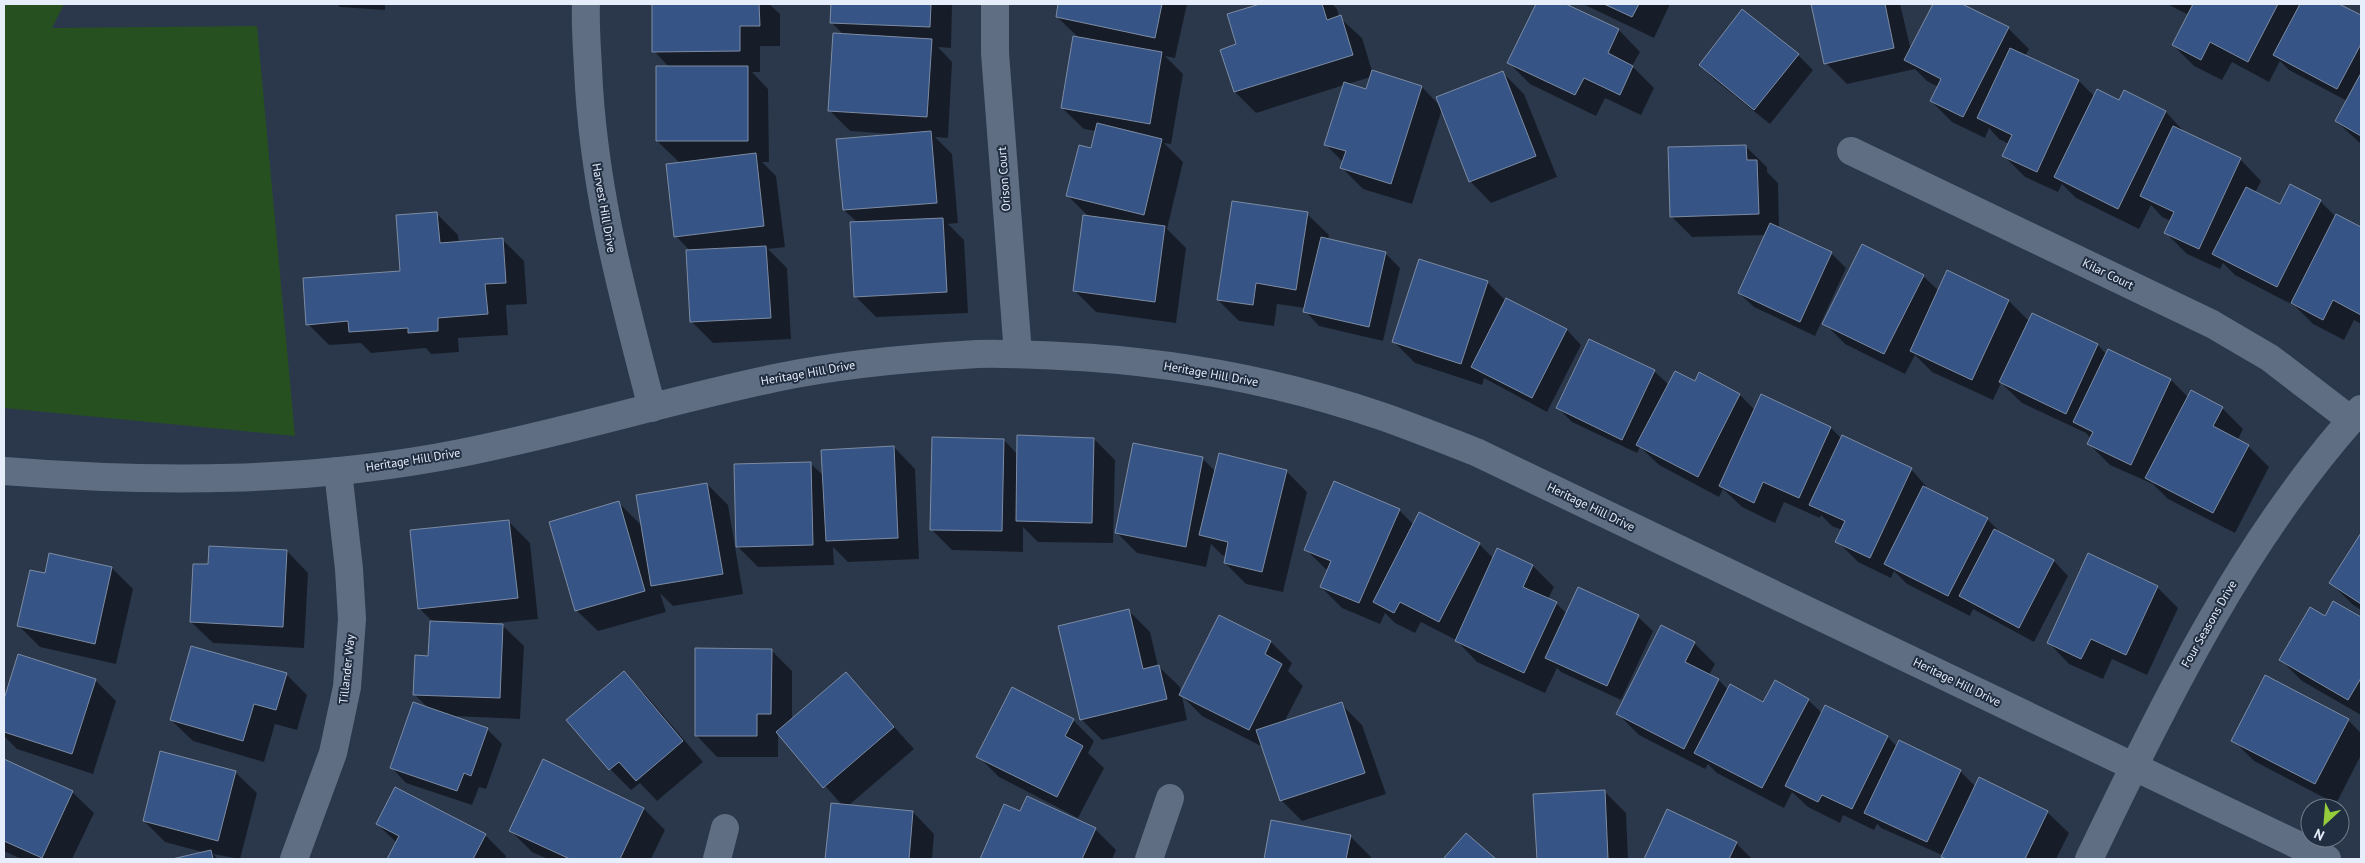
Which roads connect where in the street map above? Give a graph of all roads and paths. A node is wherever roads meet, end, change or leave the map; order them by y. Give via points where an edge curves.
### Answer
1 (586, 4) edge
2 (995, 4) edge
3 (1851, 151) dead end
4 (1018, 354) junction
5 (652, 408) junction
6 (2356, 415) edge
7 (4, 471) edge
8 (338, 471) junction
9 (2134, 766) junction
10 (1170, 798) dead end
11 (725, 828) dead end
12 (294, 859) edge
13 (716, 859) edge
14 (1149, 859) edge
15 (2089, 859) edge
16 (2327, 859) edge

1 - 5 street, Harvest Hill Drive via 590,117 599,187 612,256
2 - 4 street, Orison Court via 995,53
3 - 6 street, Kilar Court via 2212,324
4 - 5 street, Heritage Hill Drive via 878,362 777,377
4 - 9 street, Heritage Hill Drive via 1102,358 1184,368 1284,388 1382,416 1476,452
5 - 8 street, Heritage Hill Drive via 458,454
6 - 9 street, Four Seasons Drive via 2301,484 2241,569 2188,659
7 - 8 street, Heritage Hill Drive via 94,478 206,480
8 - 12 street, Tillander Way via 352,619 347,687 333,753
9 - 15 street, Four Seasons Drive
9 - 16 street, Heritage Hill Drive
10 - 14 street
11 - 13 street

